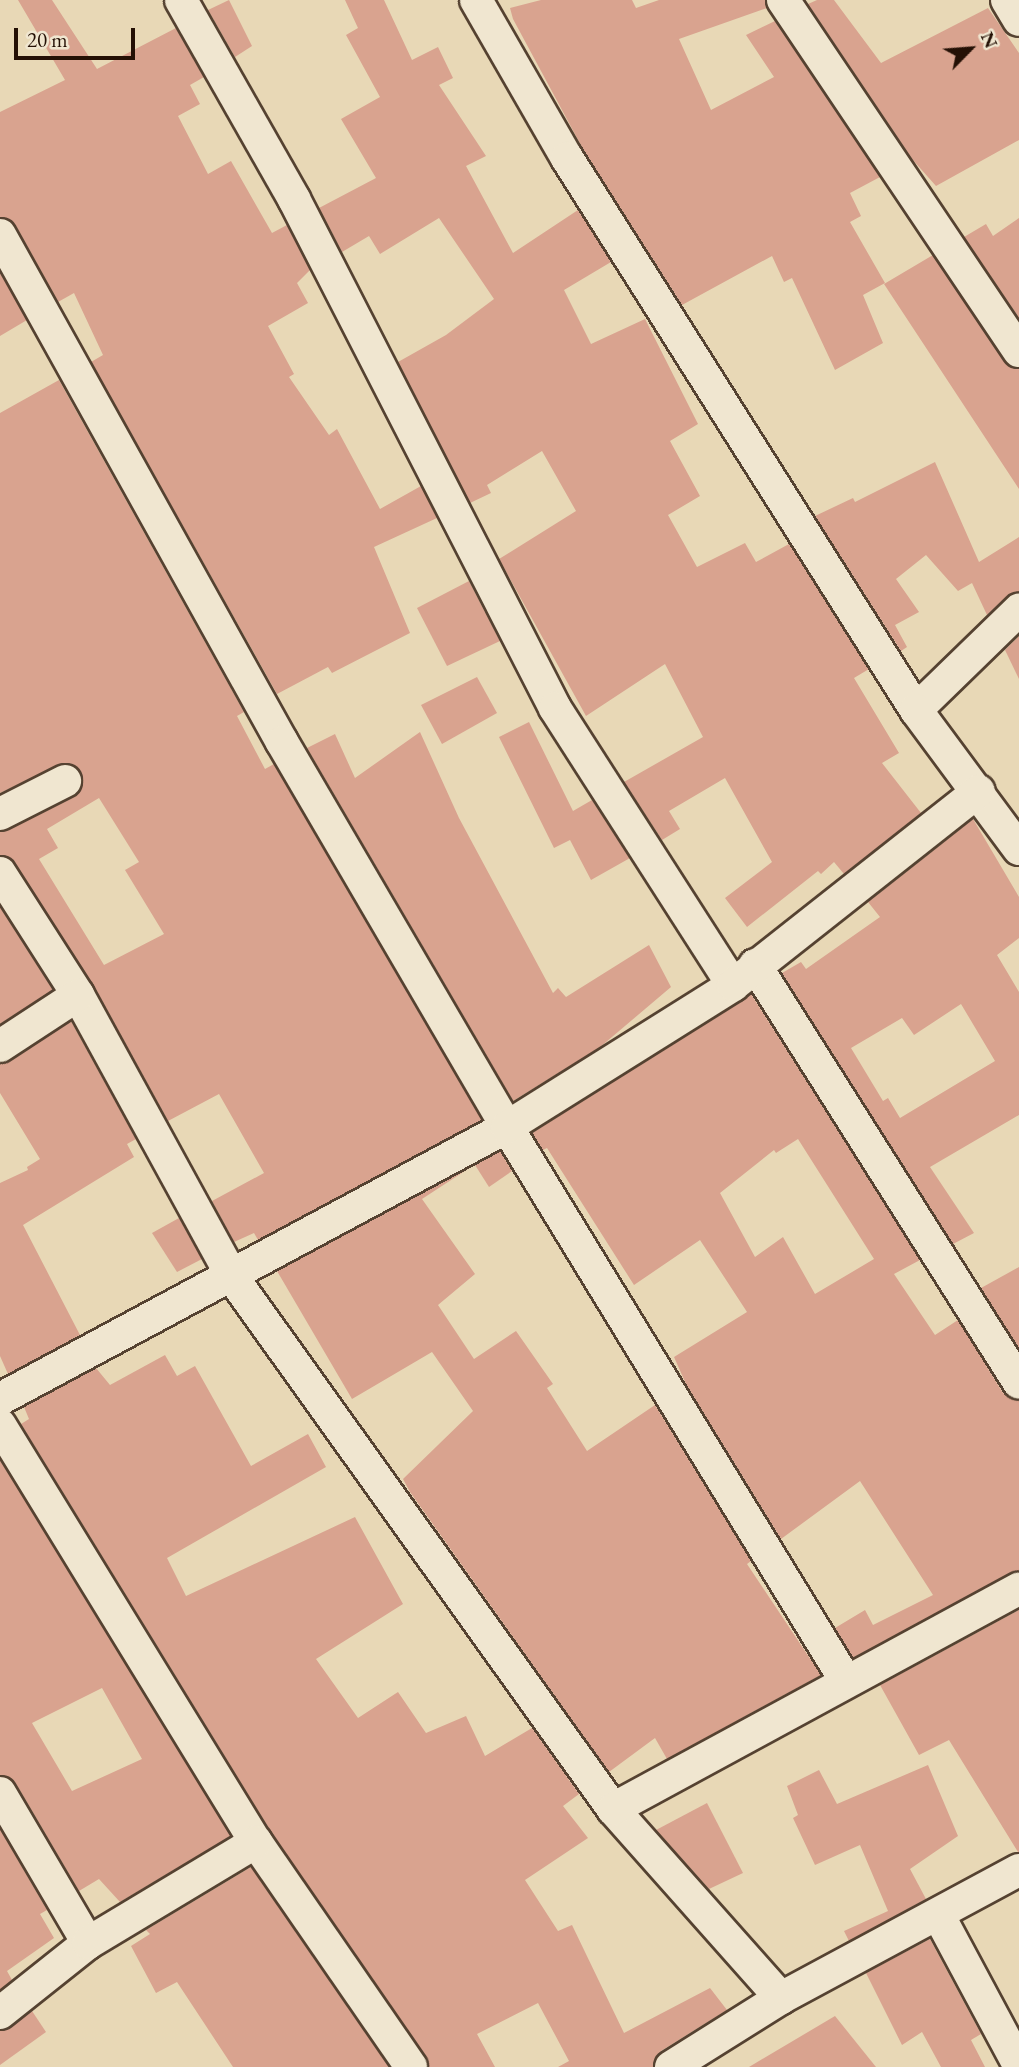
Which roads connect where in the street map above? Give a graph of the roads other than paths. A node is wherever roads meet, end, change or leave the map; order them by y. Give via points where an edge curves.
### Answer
1 (181, 0) edge
2 (476, 0) edge
3 (783, 0) edge
4 (1007, 0) edge
5 (1019, 20) edge
6 (0, 235) edge
7 (1019, 351) edge
8 (1019, 610) edge
9 (916, 710) junction
10 (65, 781) dead end
11 (979, 791) junction
12 (0, 814) edge
13 (1019, 849) edge
14 (0, 873) edge
15 (744, 975) junction
16 (78, 995) junction
17 (0, 1046) edge
18 (507, 1128) junction
19 (233, 1278) junction
20 (1019, 1383) edge
21 (0, 1399) edge
22 (0, 1425) edge
23 (1019, 1589) edge
24 (846, 1681) junction
25 (0, 1793) edge
26 (613, 1809) junction
27 (256, 1842) junction
28 (1019, 1870) edge
29 (939, 1916) junction
30 (88, 1943) junction
31 (781, 1998) junction
32 (0, 2013) edge
33 (1019, 2065) edge
34 (411, 2067) edge
35 (671, 2067) edge

1 - 15 street via 294,199 555,708
2 - 9 street via 567,158
3 - 7 street
4 - 5 street
6 - 18 street via 282,742
8 - 9 street
9 - 11 street
10 - 12 street
11 - 13 street
11 - 15 street
14 - 16 street
15 - 18 street
15 - 20 street
16 - 17 street
16 - 19 street
18 - 19 street
18 - 24 street
19 - 21 street
19 - 26 street
22 - 27 street
23 - 24 street
24 - 26 street
25 - 30 street
26 - 31 street
27 - 30 street
27 - 34 street
28 - 29 street
29 - 31 street
29 - 33 street
30 - 32 street
31 - 35 street

